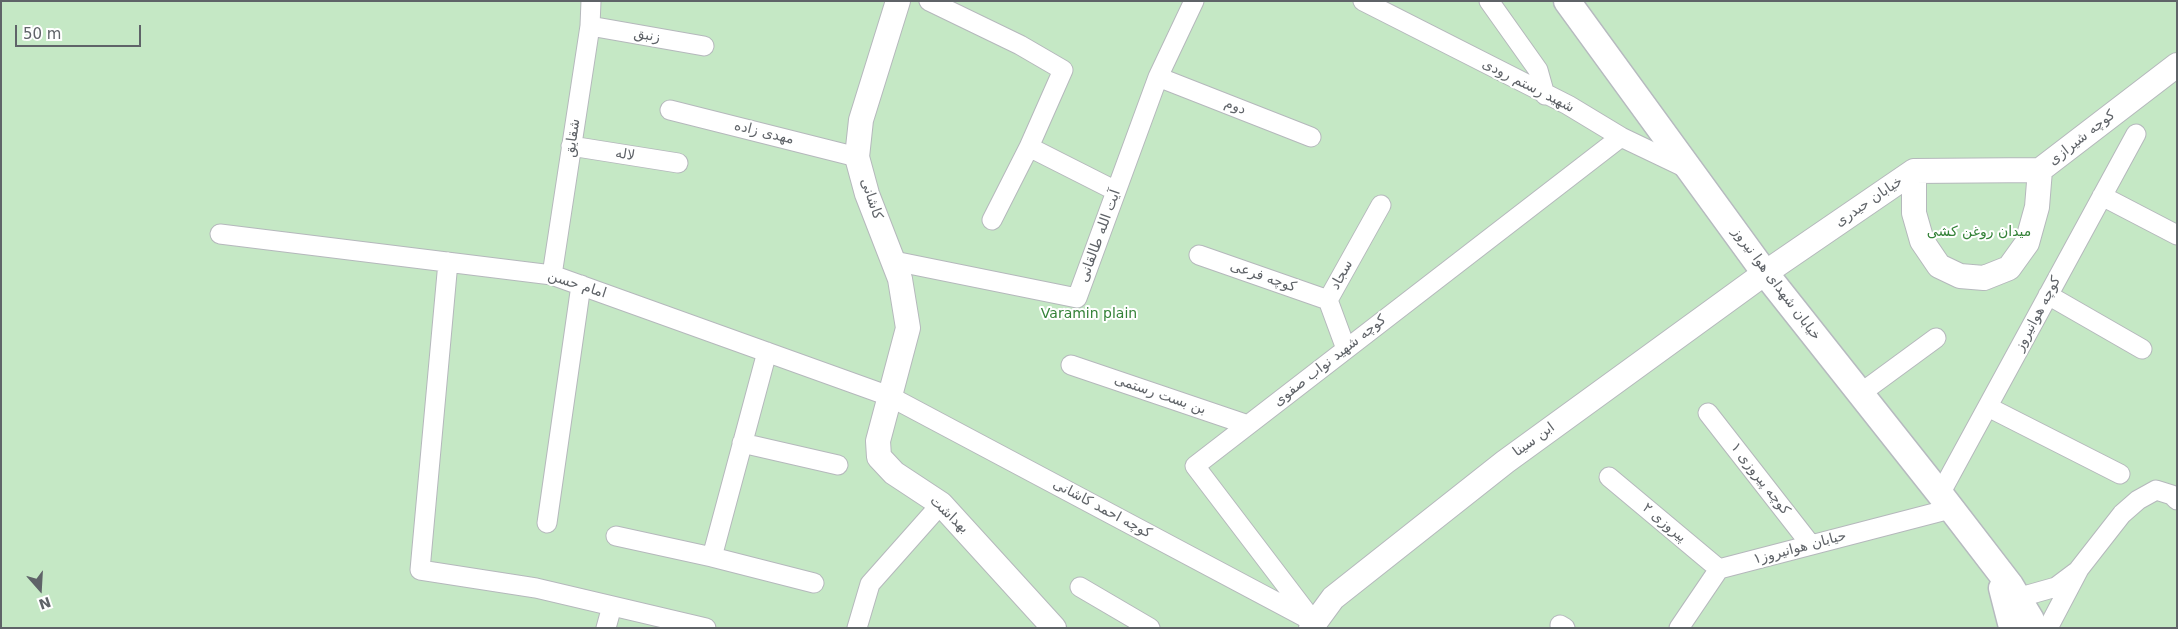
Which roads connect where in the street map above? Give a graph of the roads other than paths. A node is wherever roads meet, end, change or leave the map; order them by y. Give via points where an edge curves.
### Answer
1 (591, 1) edge
2 (898, 1) edge
3 (928, 1) edge
4 (1194, 1) edge
5 (1363, 1) edge
6 (1489, 1) edge
7 (1567, 1) edge
8 (590, 26) junction
9 (704, 46) dead end
10 (2177, 65) edge
11 (1158, 77) junction
12 (1545, 95) junction
13 (670, 110) dead end
14 (2136, 134) dead end
15 (1311, 137) dead end
16 (1621, 137) junction
17 (571, 146) junction
18 (1028, 147) junction
19 (857, 157) junction
20 (678, 163) dead end
21 (2040, 170) junction
22 (1692, 171) junction
23 (1914, 172) junction
24 (1116, 191) junction
25 (2102, 196) junction
26 (1382, 205) dead end
27 (992, 220) dead end
28 (220, 234) dead end
29 (2177, 235) edge
30 (1198, 254) dead end
31 (894, 261) junction
32 (448, 262) junction
33 (1766, 273) junction
34 (552, 275) junction
35 (581, 285) junction
36 (2048, 295) junction
37 (1328, 300) junction
38 (1936, 338) dead end
39 (1346, 349) junction
40 (2142, 349) dead end
41 (766, 352) junction
42 (1072, 366) dead end
43 (1861, 393) junction
44 (889, 396) junction
45 (1988, 407) junction
46 (1708, 413) dead end
47 (1248, 425) junction
48 (742, 442) junction
49 (838, 465) dead end
50 (2120, 474) dead end
51 (1609, 477) dead end
52 (2177, 500) edge
53 (1945, 502) junction
54 (941, 504) junction
55 (547, 523) dead end
56 (616, 536) dead end
57 (1811, 545) junction
58 (712, 557) junction
59 (1991, 562) junction
60 (1719, 569) junction
61 (2079, 570) junction
62 (814, 584) dead end
63 (1080, 587) dead end
64 (2017, 598) junction
65 (612, 606) junction
66 (1313, 625) edge
67 (1050, 626) edge
68 (2029, 626) edge
69 (606, 628) edge
70 (706, 628) edge
71 (858, 628) edge
72 (1150, 628) edge
73 (1678, 628) edge

1 - 8 street, شقایق
2 - 19 street, کاشانی via 861,120
3 - 18 street via 1020,45 1063,70
4 - 11 street, آیت الله طالقانی
5 - 12 street, شهید رستم رودی
6 - 12 street via 1538,70
7 - 22 main road, خیابان شهدای هوا نیروز
8 - 9 street, زنبق
8 - 17 street, شقایق
10 - 21 street, کوچه شیرازی
11 - 15 street, دوم
11 - 24 street, آیت الله طالقانی
12 - 16 street, شهید رستم رودی
13 - 19 street, مهدی زاده
14 - 25 street, کوچه هوانیروز
16 - 22 street, شهید رستم رودی
16 - 39 street, کوچه شهید نواب صفوی
17 - 20 street, لاله
17 - 34 street, شقایق
18 - 24 street
18 - 27 street
19 - 31 street, کاشانی via 867,194
21 - 23 street, کوچه شیرازی
21 - 23 street, خیابان حیدری via 2038,207 2027,243 2008,268 1984,278 1960,276 1939,266 1922,241 1914,212
22 - 33 main road, خیابان شهدای هوا نیروز
23 - 33 street, خیابان حیدری
24 - 31 street, آیت الله طالقانی via 1077,298
25 - 29 street
25 - 36 street, کوچه هوانیروز
26 - 37 street, سجاد
28 - 32 street, امام حسن
30 - 37 street, کوچه فرعی
31 - 44 street, کاشانی via 908,328
32 - 34 street, امام حسن
32 - 65 street via 420,570 536,588
33 - 43 main road, خیابان شهدای هوا نیروز
33 - 66 street, ابن سینا via 1505,462 1333,598
34 - 35 street, امام حسن
35 - 41 street, امام حسن
35 - 55 street
36 - 40 street
36 - 45 street, کوچه هوانیروز
37 - 39 street, سجاد
38 - 43 street
39 - 47 street, کوچه شهید نواب صفوی
41 - 44 street, امام حسن
41 - 48 street
42 - 47 street, بن بست رستمی
43 - 53 main road, خیابان شهدای هوا نیروز
44 - 54 street, بهداشت via 878,441 879,457 894,473
44 - 66 street, کوچه احمد کاشانی
45 - 50 street
45 - 53 street, کوچه هوانیروز
46 - 57 street, کوچه پیروزی ۱
47 - 66 street, کوچه شهید نواب صفوی via 1195,466
48 - 49 street
48 - 58 street
51 - 60 street, پیروزی ۲
52 - 61 street via 2156,490 2138,500 2122,514
53 - 57 street, حیابان هوانیروز۱
53 - 59 main road, خیابان شهدای هوا نیروز
54 - 67 street, بهداشت
54 - 71 street via 870,584
56 - 58 street
57 - 60 street, حیابان هوانیروز۱
58 - 62 street
59 - 64 main road, خیابان شهدای هوا نیروز
59 - 68 main road, خیابان شهدای هوا نیروز via 2003,592
60 - 73 street
61 - 64 street via 2056,586
61 - 68 street
63 - 72 street
64 - 68 main road, خیابان شهدای هوا نیروز
65 - 69 street
65 - 70 street

